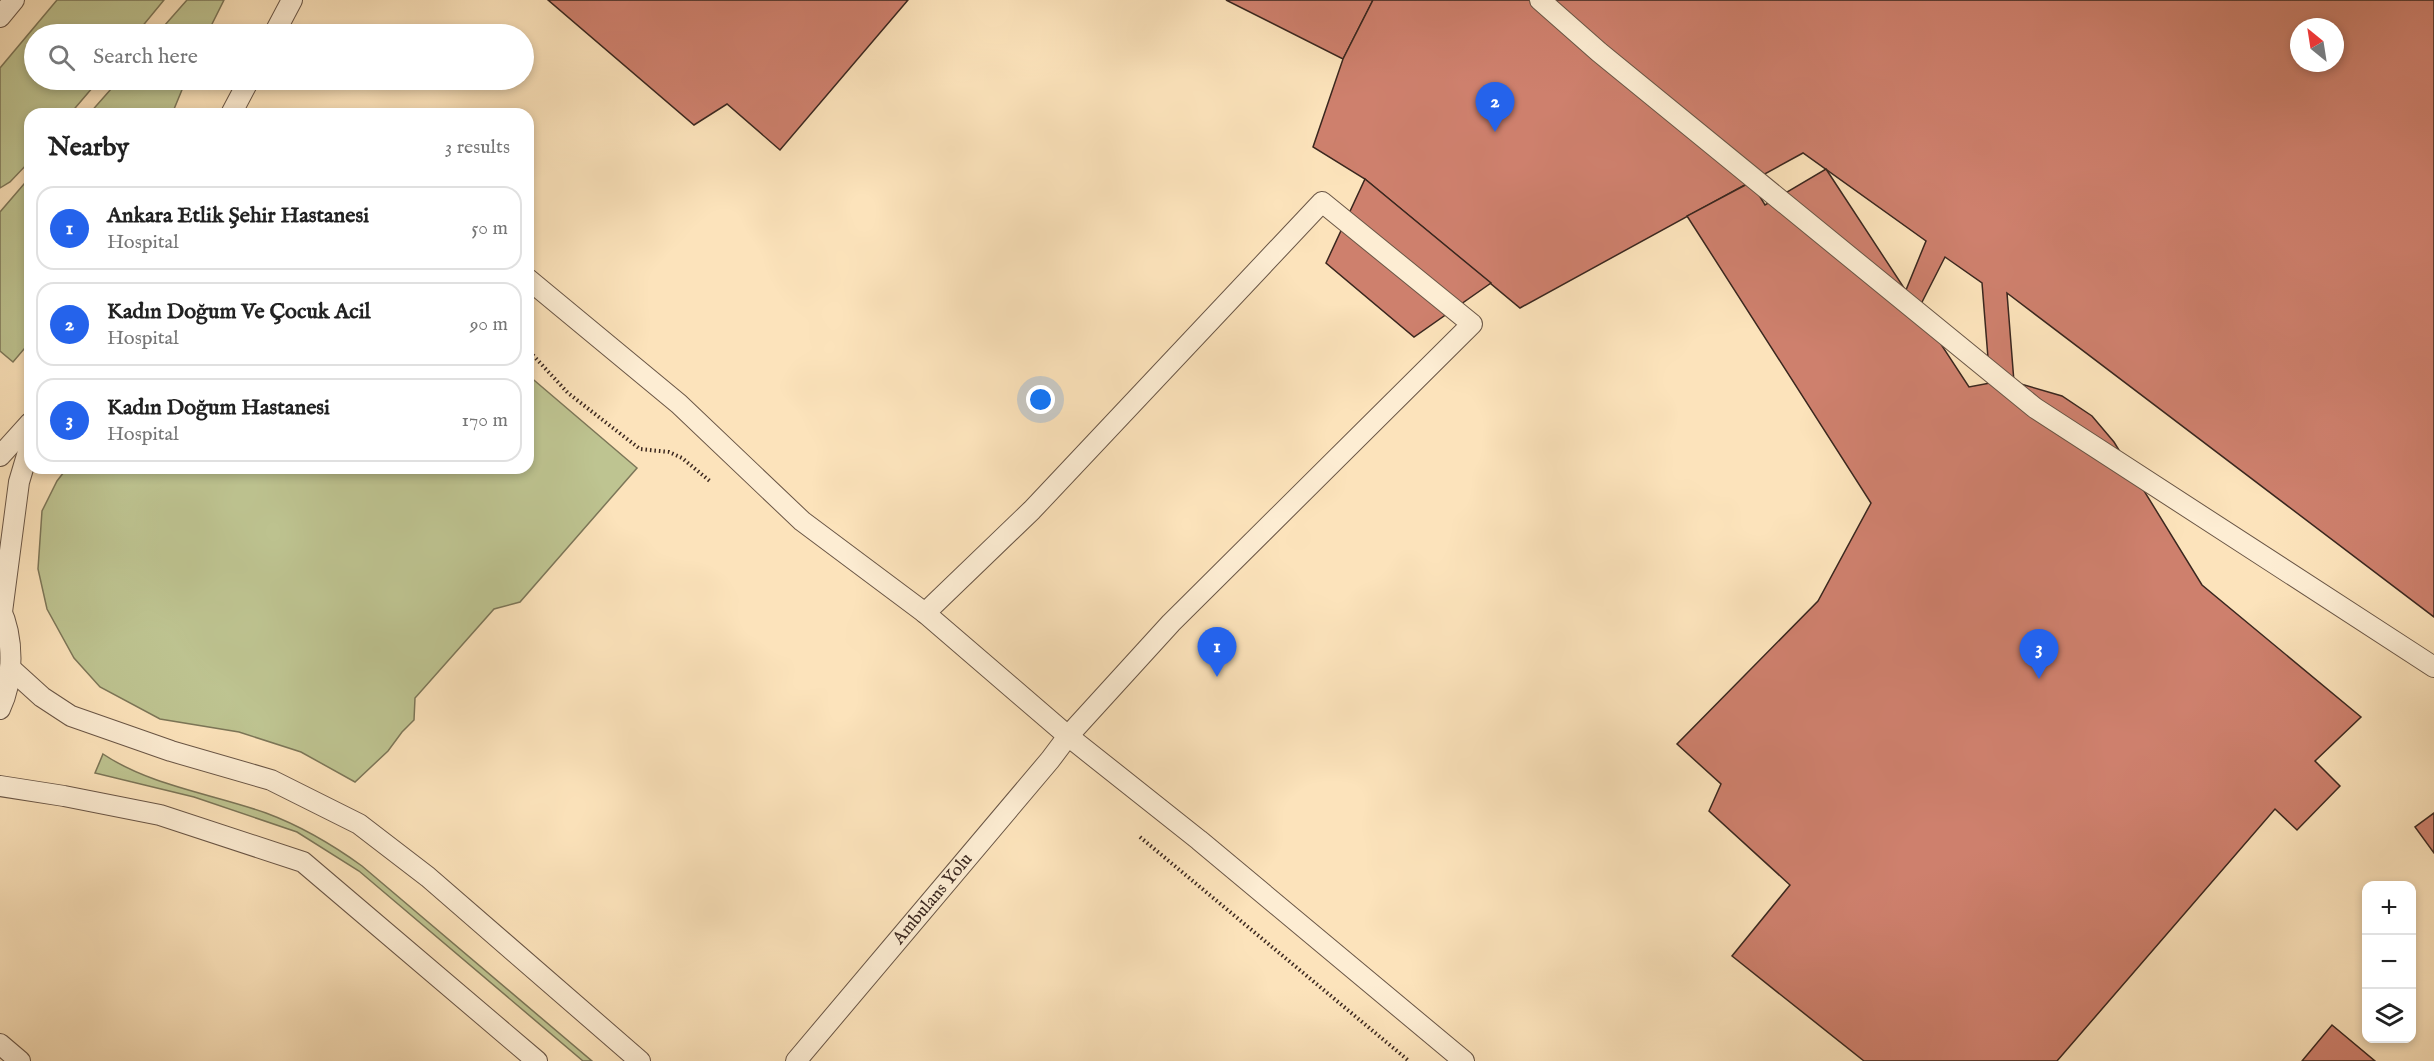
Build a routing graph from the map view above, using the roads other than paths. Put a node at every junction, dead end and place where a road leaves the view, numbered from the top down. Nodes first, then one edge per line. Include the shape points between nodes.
1 (14, 0) edge
2 (292, 0) edge
3 (1540, 0) edge
4 (0, 17) edge
5 (279, 24) edge
6 (244, 90) edge
7 (234, 108) edge
8 (534, 284) edge
9 (24, 430) edge
10 (0, 456) edge
11 (24, 465) edge
12 (1, 610) edge
13 (925, 613) junction
14 (10, 668) junction
15 (2434, 668) edge
16 (0, 709) edge
17 (1068, 736) junction
18 (0, 786) edge
19 (0, 1044) edge
20 (20, 1061) edge
21 (537, 1061) edge
22 (640, 1061) edge
23 (796, 1061) edge
24 (1464, 1061) edge

1 - 4 lane
2 - 5 lane
3 - 15 lane via 2035,408
6 - 7 lane
8 - 13 lane via 679,404 802,521
9 - 10 lane
11 - 12 lane
12 - 14 lane via 8,630
13 - 17 lane
13 - 17 lane, Ambulans Yolu via 1032,510 1322,202 1472,324 1171,623
14 - 16 lane
14 - 22 lane via 42,697 81,721 271,780 359,824 428,877
17 - 23 lane, Ambulans Yolu
17 - 24 lane via 1208,847
18 - 21 lane via 160,815 303,862
19 - 20 lane

